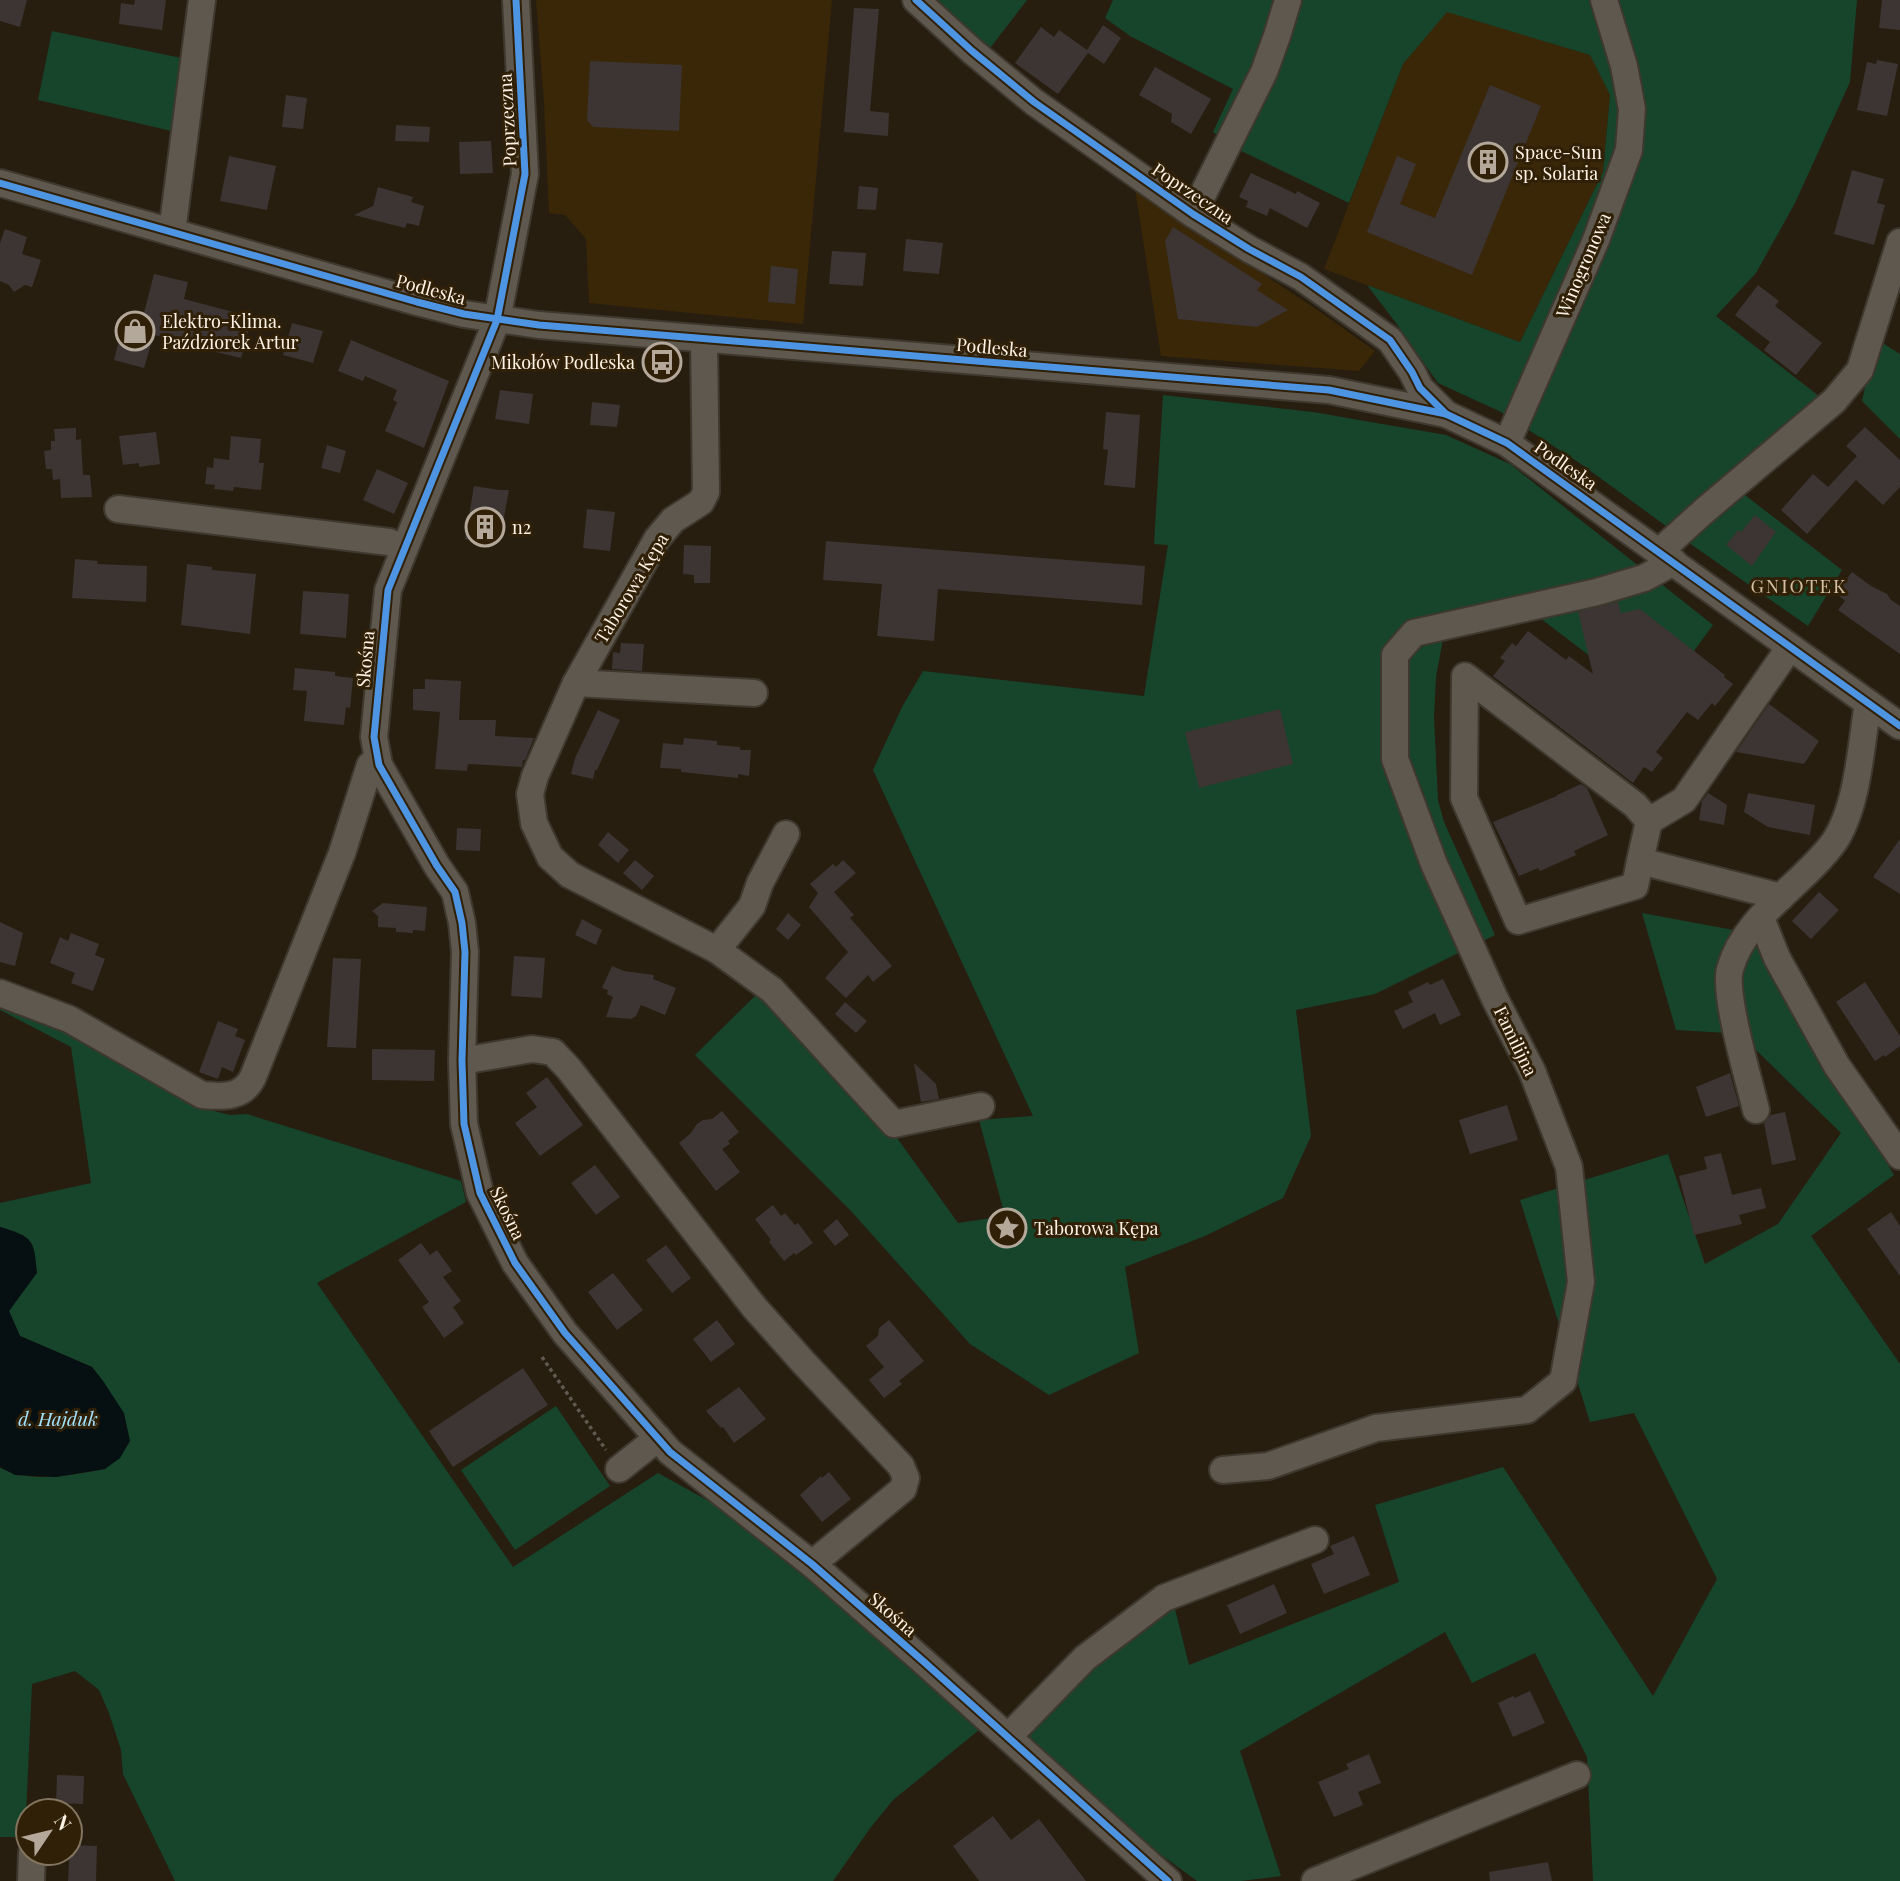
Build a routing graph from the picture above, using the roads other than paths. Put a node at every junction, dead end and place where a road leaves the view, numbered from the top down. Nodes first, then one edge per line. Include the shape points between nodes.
1 (202, 0) edge
2 (516, 0) edge
3 (916, 0) edge
4 (1287, 0) edge
5 (1604, 0) edge
6 (0, 183) edge
7 (1193, 214) junction
8 (172, 232) junction
9 (1900, 242) edge
10 (497, 320) junction
11 (704, 339) junction
12 (1446, 414) junction
13 (1507, 443) junction
14 (118, 509) dead end
15 (404, 548) junction
16 (1667, 557) junction
17 (1790, 647) junction
18 (576, 683) junction
19 (754, 693) dead end
20 (1868, 703) junction
21 (1900, 726) edge
22 (379, 765) junction
23 (1649, 821) junction
24 (786, 834) dead end
25 (1640, 861) junction
26 (1781, 897) junction
27 (1761, 918) junction
28 (717, 950) junction
29 (0, 993) edge
30 (463, 1061) junction
31 (981, 1106) dead end
32 (1756, 1110) dead end
33 (1900, 1156) edge
34 (659, 1438) junction
35 (619, 1469) road end
36 (1223, 1470) dead end
37 (1315, 1540) dead end
38 (812, 1564) junction
39 (1008, 1737) junction
40 (1577, 1775) dead end
41 (1168, 1881) edge
42 (1315, 1881) edge

1 - 8 street
2 - 10 street, Poprzeczna via 526,174
3 - 7 street, Poprzeczna via 1034,102
4 - 7 street via 1264,72
5 - 13 street, Winogronowa via 1632,109 1629,150 1596,240
6 - 8 street, Podleska
7 - 12 street, Poprzeczna via 1301,278 1390,340 1420,388
8 - 10 street, Podleska via 417,302
9 - 16 street, Familijna via 1860,370 1834,401 1704,511
10 - 11 street, Podleska
10 - 15 street, Skośna
11 - 12 street, Podleska via 1329,390
11 - 18 street, Taborowa Kępa via 706,492 701,502 673,520 657,539
12 - 13 street, Podleska
13 - 16 street, Podleska
14 - 15 street via 389,542
15 - 22 street, Skośna via 388,590 374,737
16 - 17 street, Podleska
16 - 36 street, Familijna via 1644,578 1415,633 1395,655 1395,759 1434,864 1532,1071 1569,1167 1581,1282 1563,1381 1527,1410 1376,1428 1268,1466
17 - 20 street, Podleska
17 - 23 street via 1684,800
18 - 19 street
18 - 28 street, Taborowa Kępa via 530,794 534,823 550,857 570,875
20 - 21 street, Podleska
20 - 26 street via 1851,804 1835,841
22 - 29 street via 370,765 342,853 253,1077 241,1092 202,1096 69,1019
22 - 30 street, Skośna via 455,892 466,952
23 - 25 street
23 - 25 street via 1635,804 1465,676 1464,798 1518,921 1635,887
24 - 28 street via 752,906
25 - 26 street
26 - 27 street
27 - 32 street via 1730,970 1731,1002
27 - 33 street via 1777,958 1837,1066
28 - 31 street, Taborowa Kępa via 772,990 894,1124
30 - 34 street, Skośna via 464,1124 490,1216 515,1263 565,1333
30 - 38 street via 532,1049 553,1052 754,1307 901,1466 906,1478 903,1489
34 - 35 street
34 - 38 street, Skośna via 670,1452
37 - 39 street via 1164,1598 1084,1658
38 - 39 street, Skośna
39 - 41 street, Skośna
40 - 42 street

